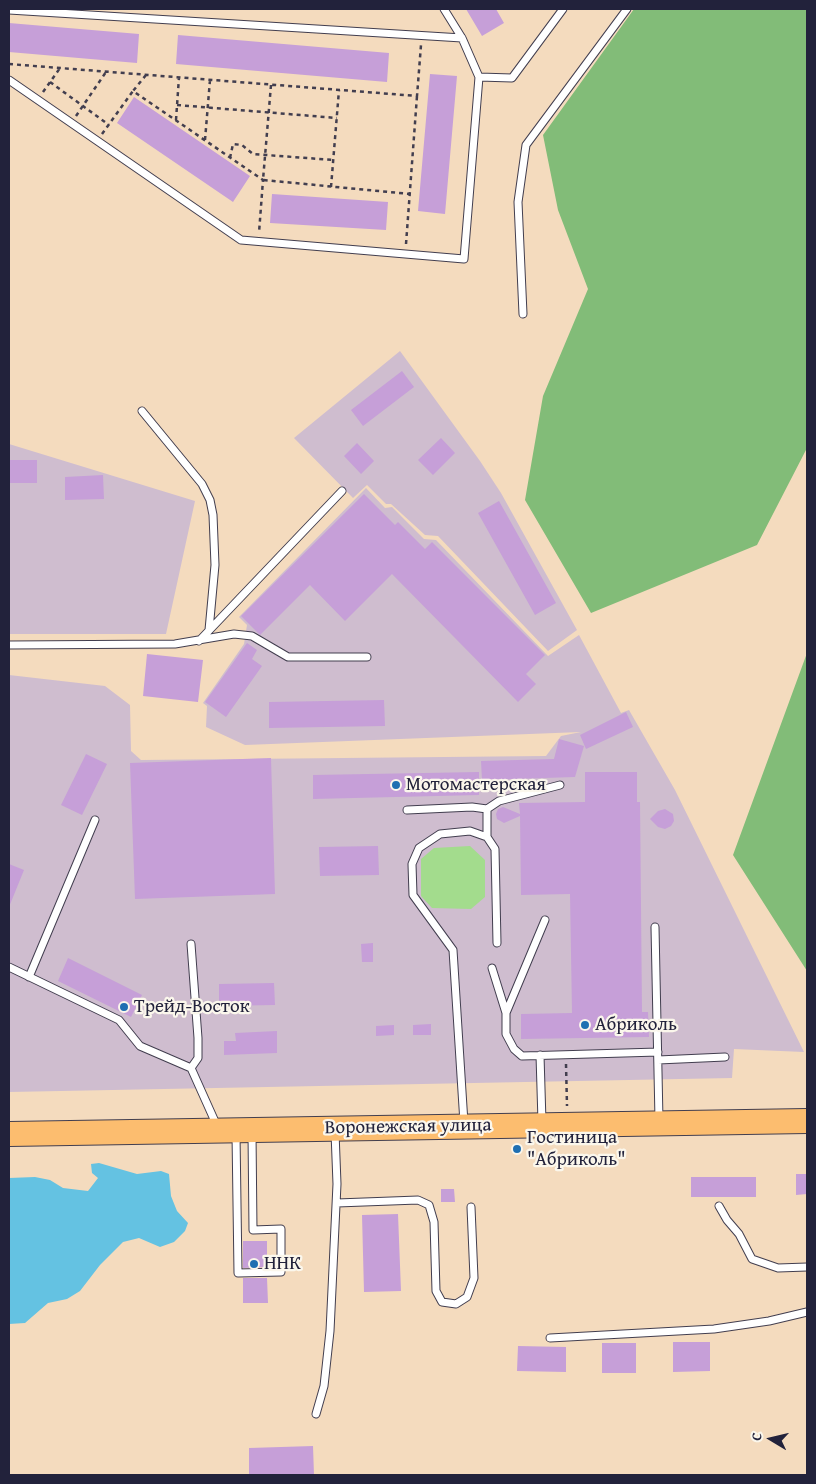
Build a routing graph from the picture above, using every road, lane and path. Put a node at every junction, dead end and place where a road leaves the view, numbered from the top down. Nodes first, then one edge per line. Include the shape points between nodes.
1 (444, 9) edge
2 (563, 9) edge
3 (627, 9) edge
4 (9, 10) edge
5 (422, 36) junction
6 (462, 38) junction
7 (9, 64) edge
8 (60, 68) junction
9 (106, 72) junction
10 (146, 75) junction
11 (179, 77) junction
12 (479, 77) junction
13 (9, 80) edge
14 (210, 80) junction
15 (50, 82) junction
16 (270, 84) junction
17 (339, 90) junction
18 (133, 91) junction
19 (417, 96) junction
20 (38, 99) junction
21 (177, 105) junction
22 (83, 106) junction
23 (208, 108) junction
24 (268, 112) junction
25 (337, 118) junction
26 (176, 120) junction
27 (71, 122) junction
28 (109, 125) junction
29 (97, 140) junction
30 (205, 140) junction
31 (265, 155) junction
32 (230, 158) junction
33 (334, 160) junction
34 (263, 180) junction
35 (331, 187) junction
36 (410, 194) junction
37 (258, 242) junction
38 (405, 254) junction
39 (523, 314) dead end
40 (142, 411) dead end
41 (342, 491) dead end
42 (209, 630) junction
43 (199, 642) junction
44 (9, 645) edge
45 (367, 657) dead end
46 (560, 785) dead end
47 (487, 809) junction
48 (408, 810) dead end
49 (95, 820) dead end
50 (487, 837) junction
51 (545, 920) dead end
52 (655, 927) dead end
53 (497, 942) dead end
54 (191, 944) dead end
55 (9, 967) edge
56 (492, 968) dead end
57 (29, 977) junction
58 (506, 1013) junction
59 (566, 1054) junction
60 (540, 1055) junction
61 (658, 1056) junction
62 (725, 1057) dead end
63 (191, 1068) junction
64 (807, 1121) edge
65 (660, 1123) junction
66 (568, 1124) junction
67 (542, 1125) junction
68 (464, 1126) junction
69 (335, 1129) junction
70 (236, 1131) junction
71 (9, 1134) edge
72 (337, 1203) junction
73 (719, 1206) dead end
74 (471, 1207) dead end
75 (807, 1267) edge
76 (807, 1312) edge
77 (550, 1338) dead end
78 (316, 1414) dead end

1 - 6 lane
2 - 12 lane via 512,78
3 - 39 lane via 526,145 518,202
4 - 5 lane
5 - 6 lane
5 - 19 path
6 - 12 lane
7 - 8 path
8 - 9 path
8 - 15 path
9 - 10 path
9 - 22 path
10 - 11 path
10 - 18 path
11 - 14 path
11 - 21 path
12 - 38 lane via 464,259
13 - 20 lane
14 - 16 path
14 - 23 path
15 - 20 path
15 - 22 path
16 - 17 path
16 - 24 path
17 - 19 path
17 - 25 path
18 - 26 path
18 - 28 path
19 - 36 path
20 - 27 lane
21 - 23 path
21 - 26 path
22 - 27 path
22 - 28 path
23 - 24 path
23 - 30 path
24 - 25 path
24 - 31 path
25 - 33 path
26 - 30 path
27 - 29 lane
28 - 29 path
29 - 37 lane via 241,240
30 - 32 path
31 - 32 path via 253,154 242,145 233,144
31 - 33 path
31 - 34 path
32 - 34 path
33 - 35 path
34 - 35 path
34 - 37 path
35 - 36 path
36 - 38 path
37 - 38 lane
40 - 42 lane via 202,484 210,500 214,515 215,565
41 - 42 lane
42 - 43 lane
43 - 44 lane
43 - 45 lane via 234,634 252,636 288,657
46 - 47 lane via 499,801
47 - 48 lane
47 - 50 lane
49 - 57 lane
50 - 53 lane via 495,849
50 - 68 lane via 470,831 440,834 419,848 412,864 413,895 453,950
51 - 58 lane
52 - 61 lane
54 - 63 lane via 198,1058
55 - 57 lane
56 - 58 lane
57 - 63 lane via 119,1020 140,1046
58 - 60 lane via 506,1034 514,1049 522,1056
59 - 60 lane
59 - 61 lane
59 - 66 path
60 - 67 lane
61 - 62 lane
61 - 65 lane
63 - 70 lane
64 - 65 highway, Воронежская улица
65 - 66 highway, Воронежская улица
66 - 67 highway, Воронежская улица
67 - 68 highway, Воронежская улица
68 - 69 highway, Воронежская улица
69 - 70 highway, Воронежская улица
69 - 72 lane
70 - 70 lane via 253,1230 281,1229 281,1272 238,1273
70 - 71 highway, Воронежская улица
72 - 74 lane via 418,1200 429,1205 434,1222 436,1291 442,1302 456,1304 467,1297 474,1278
72 - 78 lane via 330,1331 324,1386
73 - 75 lane via 752,1259 778,1268
76 - 77 lane via 714,1329

